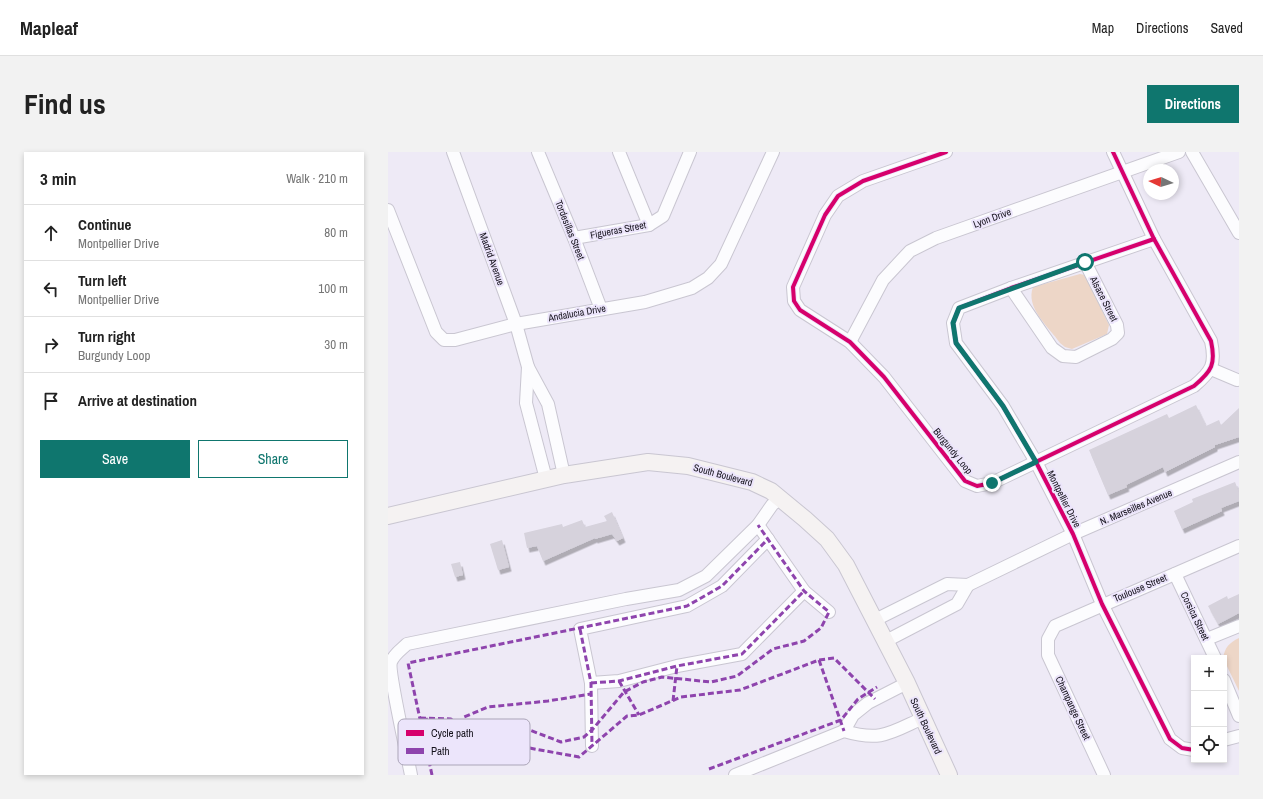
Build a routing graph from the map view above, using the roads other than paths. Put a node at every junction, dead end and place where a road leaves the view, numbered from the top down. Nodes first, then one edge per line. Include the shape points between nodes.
1 (453, 152) edge
2 (538, 152) edge
3 (619, 152) edge
4 (690, 152) edge
5 (773, 152) edge
6 (946, 152) edge
7 (1113, 152) edge
8 (1179, 152) edge
9 (1192, 152) edge
10 (1122, 171) junction
11 (388, 210) edge
12 (649, 225) junction
13 (1239, 233) edge
14 (574, 238) junction
15 (1154, 239) junction
16 (1085, 262) junction
17 (1011, 288) junction
18 (600, 309) junction
19 (516, 324) junction
20 (850, 342) junction
21 (528, 367) junction
22 (1211, 369) junction
23 (1237, 380) dead end
24 (1036, 462) junction
25 (1239, 462) edge
26 (564, 475) junction
27 (546, 479) junction
28 (780, 498) junction
29 (388, 516) edge
30 (758, 525) junction
31 (1073, 534) junction
32 (768, 539) junction
33 (1239, 546) edge
34 (1175, 574) junction
35 (968, 585) junction
36 (804, 591) junction
37 (1102, 604) junction
38 (829, 612) dead end
39 (875, 620) junction
40 (1239, 626) edge
41 (1048, 639) joint
42 (1207, 639) junction
43 (886, 640) junction
44 (1214, 655) edge
45 (591, 683) junction
46 (907, 683) junction
47 (1227, 687) edge
48 (1239, 716) edge
49 (923, 718) junction
50 (400, 719) edge
51 (844, 731) junction
52 (1239, 736) edge
53 (1227, 739) edge
54 (592, 746) dead end
55 (1191, 750) edge
56 (409, 765) edge
57 (411, 775) edge
58 (735, 775) edge
59 (949, 775) edge
60 (1104, 775) edge

1 - 19 street, Madrid Avenue
2 - 14 street, Tordesillas Street
3 - 12 street
4 - 12 street, Figueras Street via 663,216
5 - 18 street, Andalucia Drive via 764,167 731,246 708,278 692,288 645,302
6 - 20 street, Burgundy Loop via 863,181 838,196 825,215 793,287 794,301 800,310
7 - 10 street
8 - 10 street, Lyon Drive
9 - 13 street
10 - 15 street
10 - 20 street, Lyon Drive via 936,238 910,251 883,280
11 - 19 street, Andalucia Drive via 436,332 444,340 455,340
12 - 14 street, Figueras Street
14 - 18 street, Tordesillas Street
15 - 16 street, Montpellier Drive
15 - 22 street via 1211,341 1214,355
16 - 17 street, Montpellier Drive
16 - 17 street, Alsace Street via 1117,325 1118,333 1112,339 1076,357 1063,356 1052,348
17 - 24 street, Montpellier Drive via 959,308 953,323 956,343 1003,406
18 - 19 street, Andalucia Drive
19 - 21 street, Madrid Avenue
20 - 24 street, Burgundy Loop via 884,377 966,481 977,486 992,483
21 - 26 street via 548,404
21 - 27 street via 526,403
22 - 23 street
22 - 24 street, Burgundy Loop via 1194,386
24 - 31 street, Montpellier Drive
25 - 31 street, N. Marseilles Avenue
26 - 27 main road, South Boulevard
26 - 28 main road, South Boulevard via 648,462 688,466 752,482
27 - 29 main road, South Boulevard
28 - 30 street
28 - 39 main road, South Boulevard via 827,539 846,564
30 - 32 street
30 - 50 street via 706,576 679,590 408,644 390,663
31 - 35 street, N. Marseilles Avenue
31 - 37 street, Montpellier Drive
32 - 36 street
32 - 45 street via 722,586 687,606 580,629
33 - 34 street, Toulouse Street
34 - 37 street, Toulouse Street
34 - 42 street, Corsica Street
35 - 39 street via 947,584
35 - 43 street via 957,604
36 - 38 street
36 - 45 street via 742,654 677,666 619,681
37 - 41 street, Toulouse Street via 1055,626
37 - 55 street, Montpellier Drive via 1170,739 1182,748
39 - 43 main road, South Boulevard
40 - 42 street
41 - 60 street, Champange Street via 1048,655
42 - 44 street, Corsica Street
43 - 46 main road, South Boulevard
45 - 54 street
46 - 49 main road, South Boulevard
46 - 51 street via 868,703 853,715
47 - 48 street
49 - 51 street via 882,736 862,737
49 - 59 main road, South Boulevard
51 - 58 street
52 - 53 street
56 - 57 street

